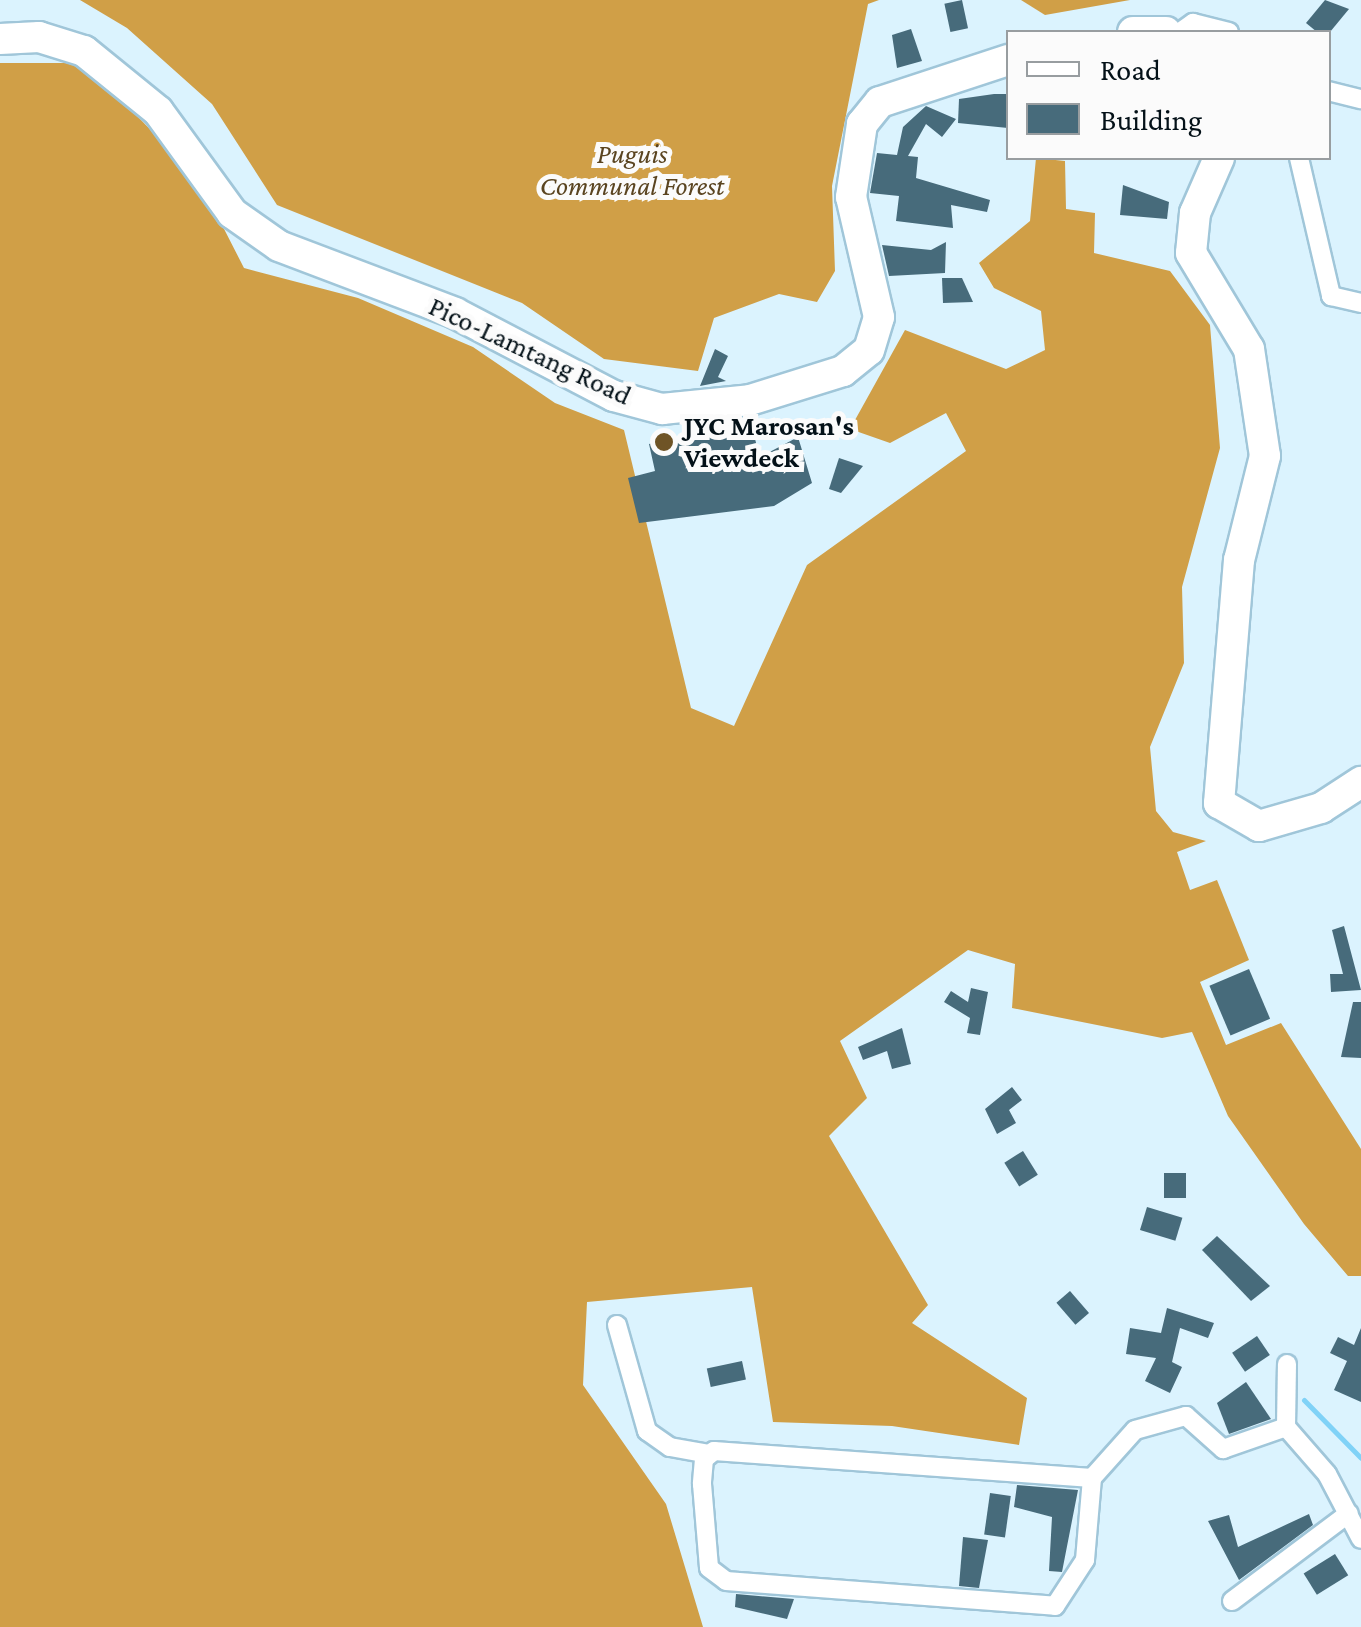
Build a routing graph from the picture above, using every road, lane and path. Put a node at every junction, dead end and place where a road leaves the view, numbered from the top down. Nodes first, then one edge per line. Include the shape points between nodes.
1 (1183, 30) edge
2 (1221, 30) edge
3 (0, 39) edge
4 (1006, 61) edge
5 (1331, 92) edge
6 (1361, 99) edge
7 (1217, 160) edge
8 (1299, 160) edge
9 (1361, 303) edge
10 (1361, 782) edge
11 (617, 1325) dead end
12 (1287, 1364) dead end
13 (1286, 1427) junction
14 (708, 1454) junction
15 (1092, 1478) junction
16 (1350, 1512) junction
17 (1361, 1539) edge
18 (1232, 1601) dead end

1 - 2 street via 1193,23
3 - 4 main road, Pico-Lamtang Road via 38,37 84,50 158,110 232,213 279,246 471,319 614,396 662,409 750,400 843,371 869,350 879,318 851,197 862,124 880,102
5 - 6 street
7 - 10 main road via 1195,213 1191,253 1248,349 1265,456 1239,560 1219,803 1258,826 1321,808
8 - 9 street via 1331,296
11 - 14 street via 648,1431 670,1447
12 - 13 street
13 - 15 street via 1222,1448 1191,1417 1150,1423
13 - 16 street
14 - 15 street
14 - 15 street via 702,1484 716,1578 1000,1606 1055,1606 1078,1582
16 - 17 street
16 - 18 street

